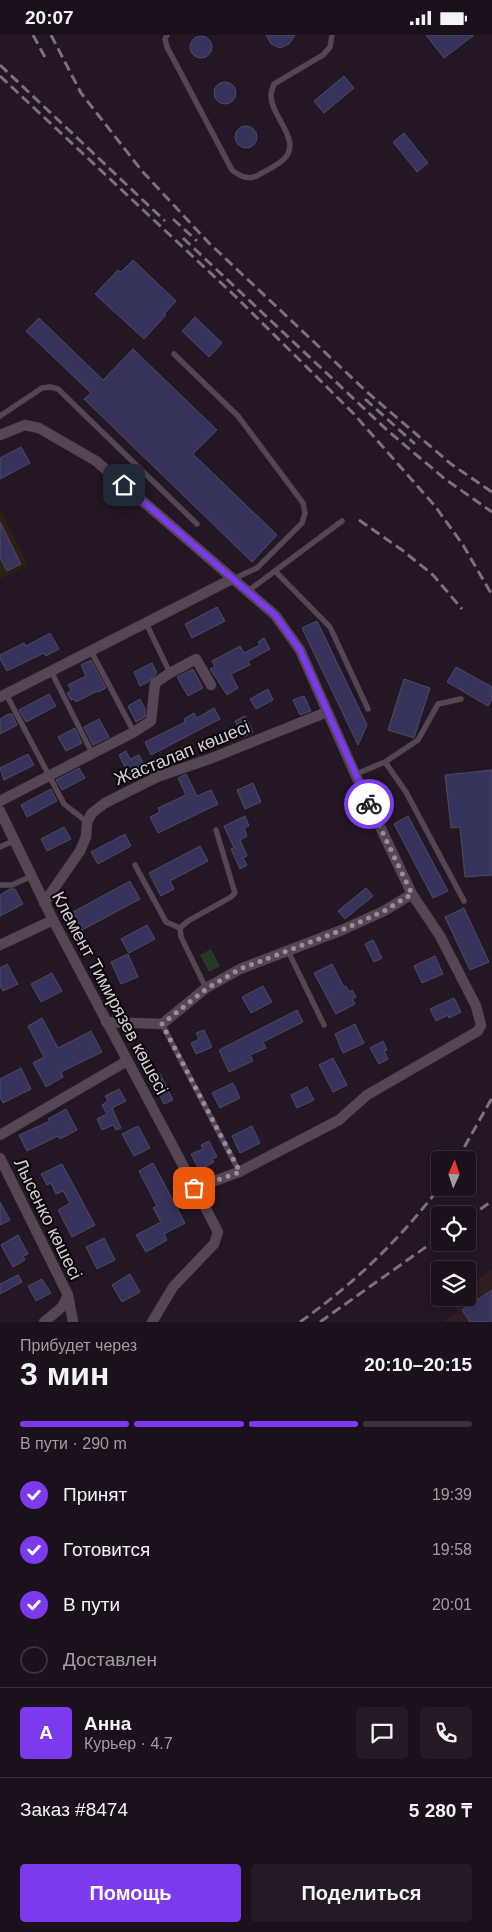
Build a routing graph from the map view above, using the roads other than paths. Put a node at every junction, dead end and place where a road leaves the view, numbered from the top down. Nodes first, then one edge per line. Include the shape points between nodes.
1 (167, 35) edge
2 (332, 35) edge
3 (174, 354) dead end
4 (0, 416) edge
5 (0, 435) edge
6 (342, 521) dead end
7 (198, 524) dead end
8 (275, 571) junction
9 (232, 579) junction
10 (248, 591) junction
11 (146, 623) junction
12 (91, 650) junction
13 (50, 671) junction
14 (170, 673) junction
15 (211, 685) dead end
16 (3, 695) edge
17 (461, 699) dead end
18 (368, 709) dead end
19 (327, 712) junction
20 (134, 732) junction
21 (92, 753) junction
22 (385, 762) junction
23 (355, 774) junction
24 (49, 776) junction
25 (0, 801) edge
26 (0, 811) edge
27 (87, 823) junction
28 (216, 829) dead end
29 (13, 841) junction
30 (0, 847) edge
31 (135, 865) dead end
32 (32, 876) junction
33 (0, 885) edge
34 (412, 894) junction
35 (464, 901) dead end
36 (44, 903) junction
37 (53, 920) junction
38 (180, 928) junction
39 (0, 945) edge
40 (288, 951) junction
41 (206, 989) junction
42 (106, 1022) junction
43 (162, 1024) junction
44 (324, 1025) dead end
45 (127, 1061) junction
46 (0, 1135) edge
47 (0, 1158) edge
48 (240, 1172) junction
49 (194, 1188) junction
50 (68, 1295) junction
51 (44, 1322) edge
52 (73, 1322) edge
53 (152, 1322) edge

1 - 2 lane via 167,47 232,170 240,177 249,178 284,159 290,149 290,140 274,108 271,95 274,84 323,55 330,47
3 - 9 lane via 238,416 303,503 302,523 257,568
4 - 7 lane via 42,389 58,389
5 - 9 street via 24,425 39,428 96,461
6 - 8 lane
8 - 10 lane
8 - 18 lane via 330,627
9 - 10 street
9 - 11 street
10 - 19 street via 275,615 300,650
11 - 12 street
11 - 14 lane
12 - 13 street
12 - 20 lane
13 - 16 street
13 - 21 lane
14 - 15 street via 196,659
14 - 20 street via 154,683 151,721
16 - 24 lane
17 - 22 lane via 438,704 418,740
19 - 23 street
19 - 27 street, Жасталап көшесі via 157,777 105,803 92,813
20 - 21 street
21 - 24 street
22 - 23 lane
22 - 35 lane via 406,792
23 - 34 street
24 - 25 street
24 - 27 lane via 64,804
26 - 29 street, Клемент Тимирязев көшесі
27 - 36 street, Жасталап көшесі via 80,851
28 - 38 lane via 235,893
29 - 30 lane
29 - 32 street, Клемент Тимирязев көшесі
31 - 38 lane via 166,922
32 - 33 lane via 12,885
32 - 36 street, Клемент Тимирязев көшесі
34 - 40 street via 384,911
34 - 48 street via 440,936 476,1007 481,1025 478,1031 367,1095 339,1120
36 - 37 street, Клемент Тимирязев көшесі
37 - 39 street
37 - 42 street, Клемент Тимирязев көшесі
38 - 41 lane via 181,937
40 - 41 street via 240,969
40 - 44 lane
41 - 43 street
42 - 43 street
42 - 45 street, Клемент Тимирязев көшесі
43 - 48 lane
45 - 46 street
45 - 49 street, Клемент Тимирязев көшесі
47 - 50 street, Лысенко көшесі
48 - 49 street
49 - 53 street, Клемент Тимирязев көшесі via 218,1232 214,1244 173,1287
50 - 51 street via 62,1307
50 - 52 street, Лысенко көшесі

